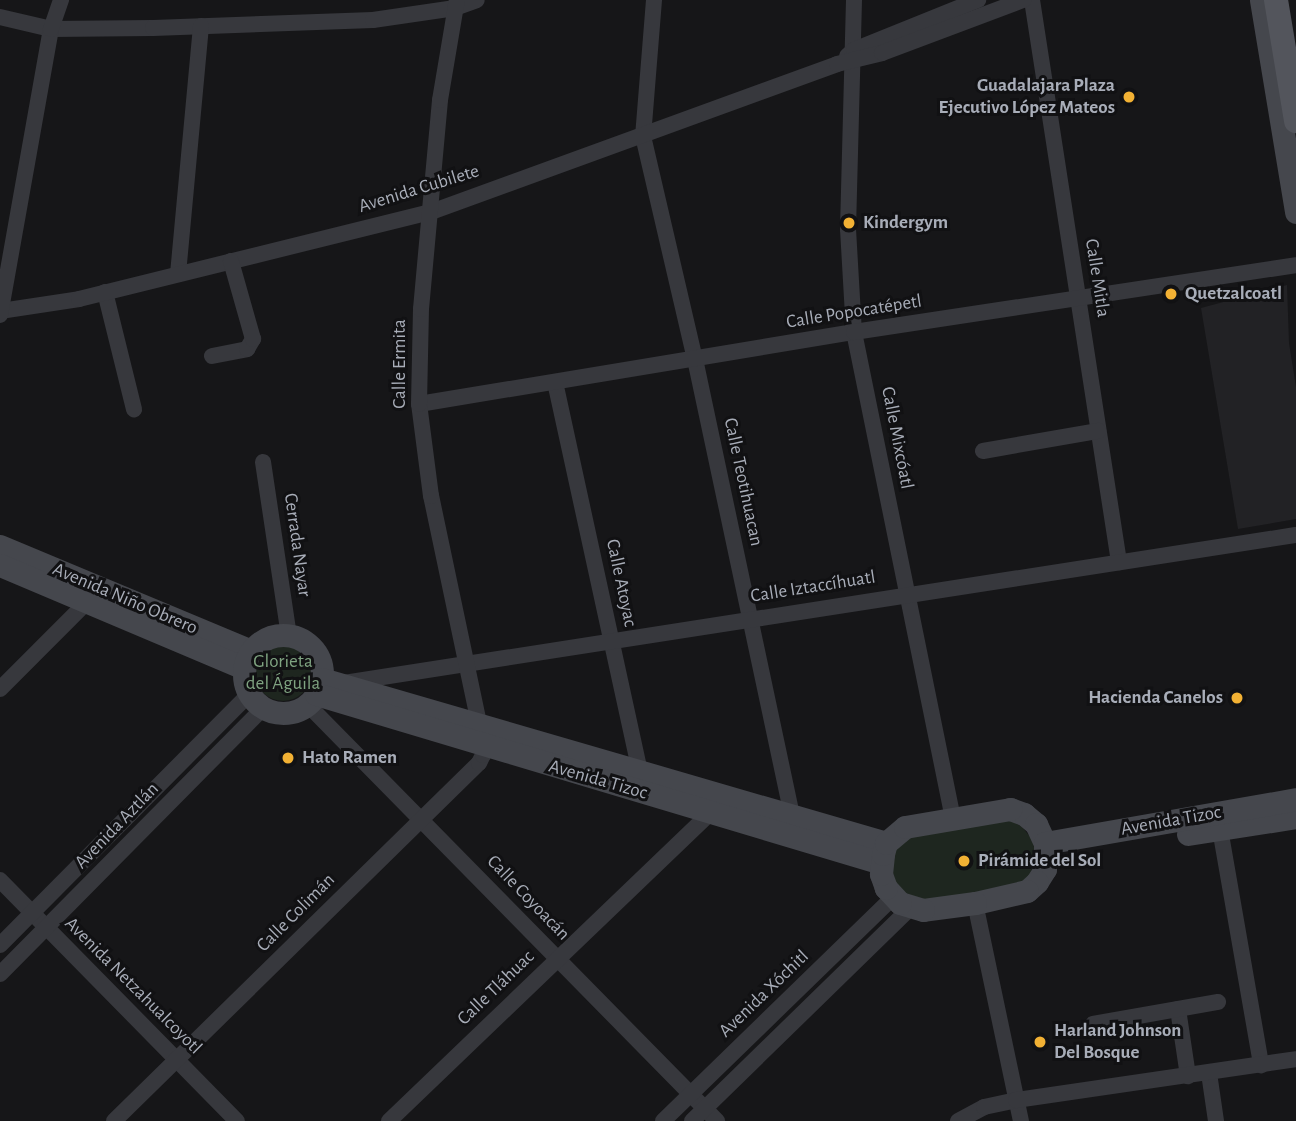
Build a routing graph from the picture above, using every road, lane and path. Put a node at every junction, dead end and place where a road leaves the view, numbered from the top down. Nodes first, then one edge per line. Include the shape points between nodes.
1 (61, 0) edge
2 (477, 0) edge
3 (654, 0) edge
4 (854, 0) edge
5 (978, 0) edge
6 (1023, 0) edge
7 (1032, 0) edge
8 (1261, 0) edge
9 (1276, 0) edge
10 (456, 4) edge
11 (0, 17) edge
12 (201, 26) junction
13 (51, 29) junction
14 (848, 59) junction
15 (1296, 121) edge
16 (643, 136) junction
17 (431, 212) junction
18 (1296, 212) edge
19 (231, 261) junction
20 (1296, 265) edge
21 (178, 274) junction
22 (106, 292) junction
23 (1079, 299) junction
24 (0, 312) edge
25 (854, 332) junction
26 (212, 356) dead end
27 (695, 359) junction
28 (555, 382) junction
29 (419, 404) junction
30 (134, 409) dead end
31 (1098, 431) junction
32 (984, 451) dead end
33 (264, 462) dead end
34 (1296, 535) edge
35 (0, 545) edge
36 (1119, 562) junction
37 (0, 565) edge
38 (907, 594) junction
39 (93, 596) junction
40 (750, 619) junction
41 (289, 635) junction
42 (612, 641) junction
43 (248, 660) junction
44 (466, 663) junction
45 (0, 690) edge
46 (321, 690) junction
47 (256, 701) junction
48 (479, 724) junction
49 (484, 747) junction
50 (639, 771) junction
51 (644, 794) junction
52 (1296, 799) edge
53 (711, 803) junction
54 (792, 816) junction
55 (1246, 816) junction
56 (953, 817) junction
57 (1296, 817) edge
58 (422, 819) junction
59 (1220, 829) junction
60 (797, 838) junction
61 (1046, 850) junction
62 (884, 853) junction
63 (0, 880) edge
64 (902, 903) junction
65 (975, 903) junction
66 (32, 914) junction
67 (46, 928) junction
68 (0, 945) edge
69 (557, 958) junction
70 (0, 974) edge
71 (1217, 1002) dead end
72 (1178, 1009) junction
73 (1093, 1024) dead end
74 (1296, 1059) edge
75 (177, 1060) junction
76 (1261, 1065) junction
77 (1209, 1073) junction
78 (1188, 1076) junction
79 (691, 1094) junction
80 (1016, 1100) junction
81 (705, 1108) junction
82 (114, 1121) edge
83 (237, 1121) edge
84 (389, 1121) edge
85 (663, 1121) edge
86 (692, 1121) edge
87 (717, 1121) edge
88 (958, 1121) edge
89 (1021, 1121) edge
90 (1216, 1121) edge

1 - 13 street
2 - 10 street
3 - 16 street, Calle Teotihuacan
4 - 14 street, Calle Mixcóatl
5 - 14 street, Avenida Cubilete
6 - 14 street, Avenida Cubilete
7 - 23 street, Calle Mitla
8 - 18 main road
9 - 15 main road
10 - 12 street via 373,20
10 - 17 street, Calle Ermita via 440,100
11 - 13 street
12 - 13 street
12 - 21 street
13 - 24 street
14 - 16 street, Avenida Cubilete
14 - 25 street, Calle Mixcóatl via 848,229
16 - 17 street, Avenida Cubilete
16 - 27 street, Calle Teotihuacan
17 - 19 street, Avenida Cubilete
17 - 29 street, Calle Ermita via 421,309
19 - 21 street, Avenida Cubilete
19 - 26 street via 253,340 247,349
20 - 23 street, Calle Popocatépetl
21 - 22 street, Avenida Cubilete
22 - 24 street, Avenida Cubilete
22 - 30 street
23 - 25 street, Calle Popocatépetl
23 - 31 street, Calle Mitla
25 - 27 street, Calle Popocatépetl
25 - 38 street, Calle Mixcóatl
27 - 28 street, Calle Popocatépetl
27 - 40 street, Calle Teotihuacan
28 - 29 street, Calle Popocatépetl
28 - 42 street, Calle Atoyac
29 - 44 street, Calle Ermita via 431,496
31 - 32 street
31 - 36 street, Calle Mitla
33 - 41 street, Cerrada Nayar
34 - 36 street, Calle Iztaccíhuatl
35 - 39 main road, Avenida Niño Obrero
36 - 38 street, Calle Iztaccíhuatl
37 - 39 main road, Avenida Niño Obrero
38 - 40 street, Calle Iztaccíhuatl
38 - 56 street, Calle Mixcóatl
39 - 43 main road, Avenida Niño Obrero
39 - 45 street
40 - 42 street, Calle Iztaccíhuatl
40 - 54 street, Calle Teotihuacan
41 - 43 main road via 272,636
41 - 46 main road via 311,647 320,662
42 - 44 street, Calle Iztaccíhuatl
42 - 50 street, Calle Atoyac
43 - 47 main road
44 - 46 street, Calle Iztaccíhuatl
44 - 48 street, Calle Ermita
46 - 47 main road via 281,713
46 - 48 main road, Avenida Tizoc
46 - 49 main road, Avenida Tizoc
46 - 58 street, Calle Coyoacán
47 - 66 street, Avenida Aztlán
47 - 67 street, Avenida Aztlán
48 - 49 street
48 - 50 main road, Avenida Tizoc
49 - 51 main road, Avenida Tizoc
49 - 58 street, Calle Colimán via 479,763
50 - 51 street, Calle Atoyac
50 - 53 main road, Avenida Tizoc
51 - 53 main road, Avenida Tizoc
52 - 55 main road, Avenida Tizoc
53 - 54 main road, Avenida Tizoc
53 - 60 main road, Avenida Tizoc
53 - 69 street, Calle Tláhuac
54 - 60 street, Calle Teotihuacan
54 - 62 main road, Avenida Tizoc
55 - 57 main road, Avenida Tizoc
55 - 59 main road, Avenida Tizoc
55 - 61 main road, Avenida Tizoc
56 - 61 main road via 1010,809 1036,824
56 - 62 main road via 905,827
58 - 69 street, Calle Coyoacán
58 - 75 street, Calle Colimán
59 - 61 main road, Avenida Tizoc
59 - 76 street
60 - 62 main road, Avenida Tizoc
61 - 65 main road via 1037,882 1027,891
62 - 64 main road via 886,888
63 - 66 street, Avenida Netzahualcoyotl
64 - 65 main road via 923,910
64 - 79 street, Avenida Xóchitl
64 - 81 street, Avenida Xóchitl
65 - 80 street
66 - 67 street, Avenida Netzahualcoyotl
66 - 68 street, Avenida Aztlán
67 - 70 street, Avenida Aztlán
67 - 75 street, Avenida Netzahualcoyotl
69 - 79 street, Calle Coyoacán
69 - 84 street, Calle Tláhuac
71 - 72 street
72 - 73 street
72 - 78 street
74 - 76 street
75 - 82 street, Calle Colimán
75 - 83 street, Avenida Netzahualcoyotl
76 - 77 street
77 - 78 street
77 - 90 street
78 - 80 street
79 - 81 street, Calle Coyoacán
79 - 85 street, Avenida Xóchitl
80 - 88 street via 984,1107
80 - 89 street
81 - 86 street, Avenida Xóchitl
81 - 87 street, Calle Coyoacán

